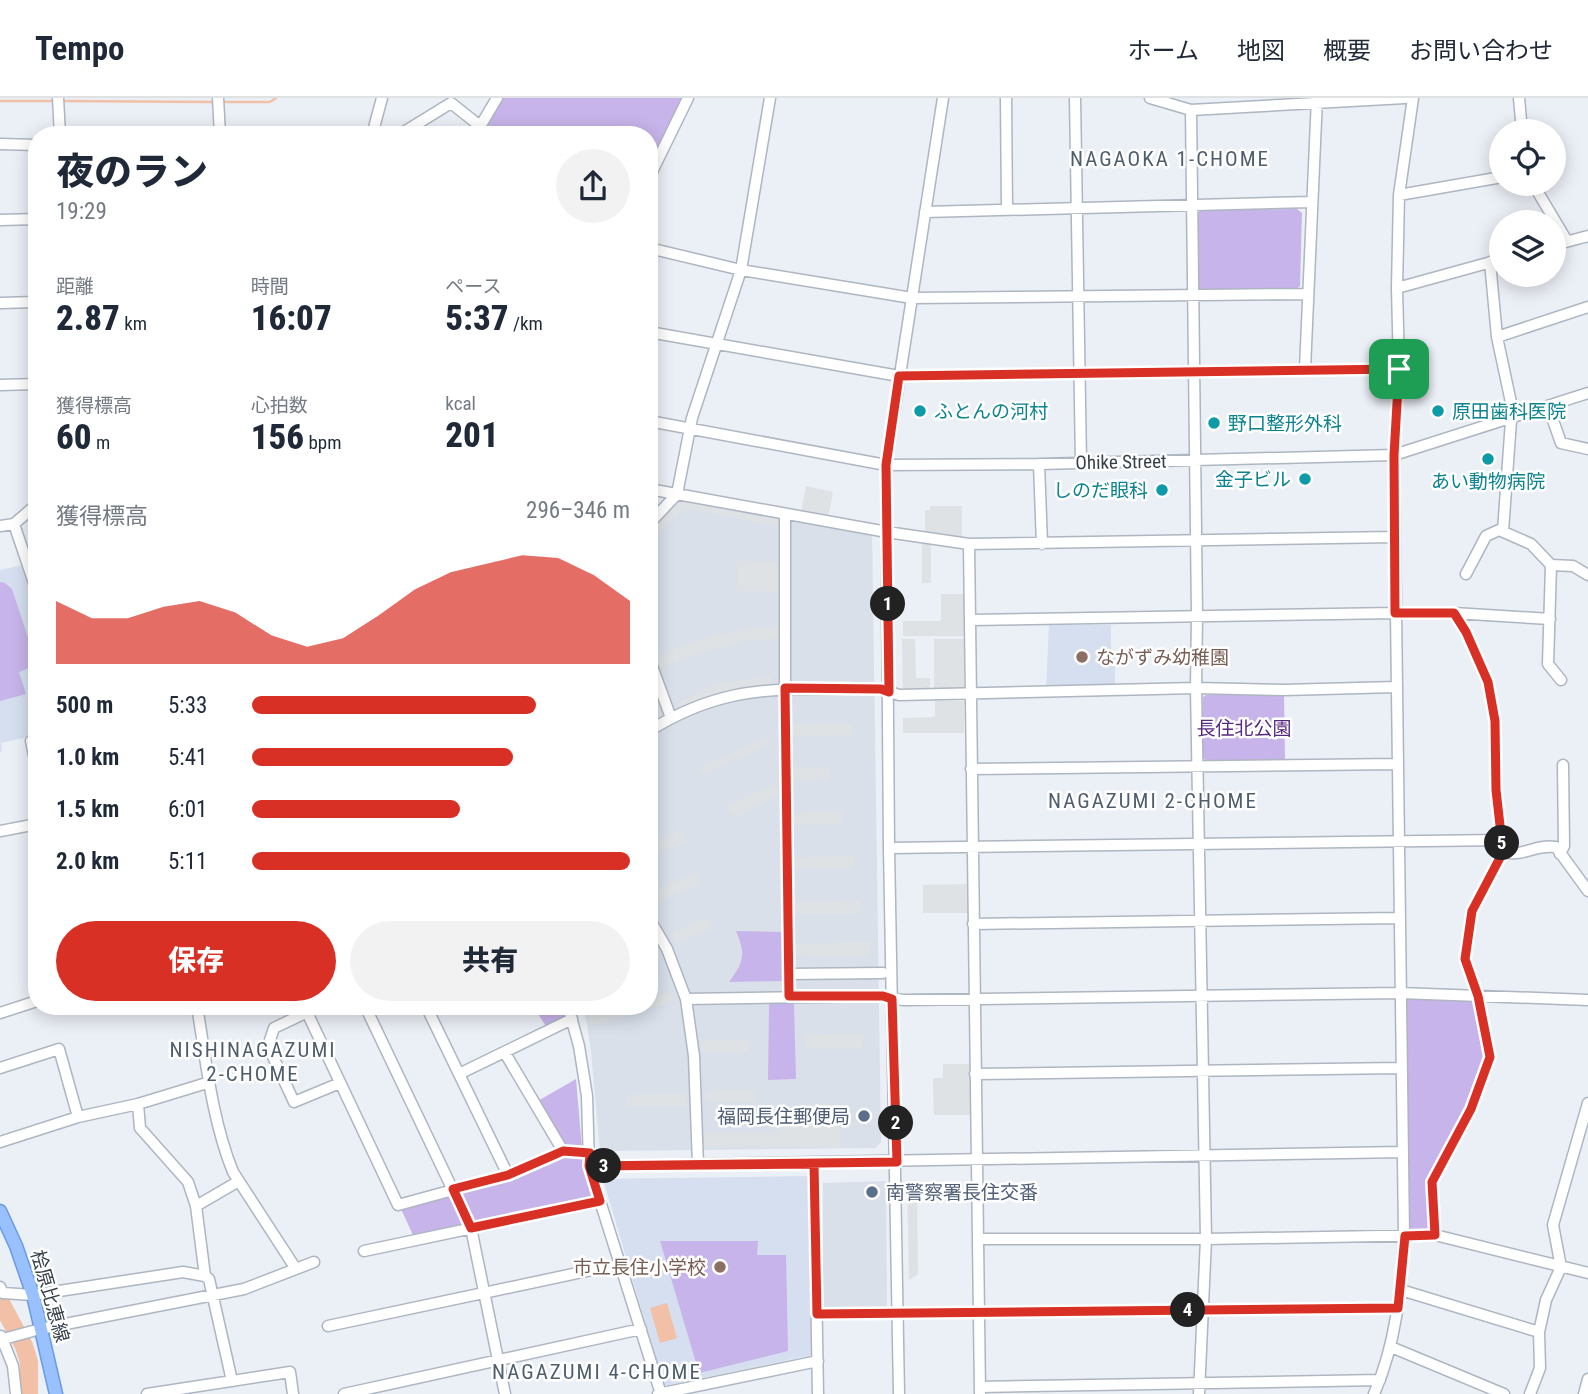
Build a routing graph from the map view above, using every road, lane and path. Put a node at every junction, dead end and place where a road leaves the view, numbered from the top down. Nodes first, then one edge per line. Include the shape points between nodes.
1 (58, 98) edge
2 (218, 98) edge
3 (382, 98) edge
4 (496, 98) edge
5 (688, 98) edge
6 (770, 98) edge
7 (943, 98) edge
8 (1006, 98) edge
9 (1075, 98) edge
10 (1150, 98) edge
11 (1405, 98) edge
12 (1413, 98) edge
13 (1519, 98) edge
14 (1316, 100) edge
15 (1244, 102) edge
16 (1191, 110) junction
17 (1521, 119) edge
18 (60, 126) edge
19 (220, 126) edge
20 (374, 126) edge
21 (414, 126) edge
22 (473, 126) edge
23 (479, 126) edge
24 (0, 144) edge
25 (28, 145) edge
26 (658, 160) edge
27 (1489, 179) edge
28 (1399, 195) junction
29 (1540, 196) edge
30 (1311, 202) junction
31 (1192, 205) junction
32 (1076, 208) junction
33 (1007, 210) junction
34 (925, 212) junction
35 (28, 219) edge
36 (0, 220) edge
37 (1588, 236) edge
38 (1567, 241) joint
39 (658, 250) edge
40 (1489, 263) edge
41 (741, 270) junction
42 (1496, 287) edge
43 (1397, 288) junction
44 (1307, 294) junction
45 (1192, 295) junction
46 (1078, 296) junction
47 (912, 298) junction
48 (28, 302) edge
49 (0, 303) edge
50 (1588, 307) edge
51 (658, 334) edge
52 (1497, 337) junction
53 (717, 344) junction
54 (1305, 369) junction
55 (1399, 369) junction
56 (1193, 372) junction
57 (1080, 373) junction
58 (899, 376) junction
59 (28, 384) edge
60 (0, 385) edge
61 (1588, 393) edge
62 (1548, 405) junction
63 (1511, 417) junction
64 (658, 423) edge
65 (690, 428) junction
66 (1588, 449) edge
67 (1394, 455) junction
68 (1195, 461) junction
69 (1081, 463) junction
70 (1039, 464) junction
71 (886, 465) junction
72 (658, 491) edge
73 (677, 494) junction
74 (28, 512) edge
75 (785, 513) junction
76 (658, 514) edge
77 (14, 524) junction
78 (0, 526) edge
79 (1503, 531) junction
80 (887, 532) junction
81 (1394, 537) junction
82 (1196, 540) junction
83 (969, 544) junction
84 (1042, 544) junction
85 (28, 565) edge
86 (1551, 565) junction
87 (1466, 574) dead end
88 (1588, 575) edge
89 (1395, 613) junction
90 (1454, 613) junction
91 (1197, 615) junction
92 (1550, 619) junction
93 (970, 620) junction
94 (1561, 680) dead end
95 (658, 683) edge
96 (1396, 687) junction
97 (785, 688) junction
98 (1196, 688) junction
99 (889, 692) junction
100 (970, 695) junction
101 (671, 718) junction
102 (658, 726) edge
103 (1397, 764) junction
104 (1563, 765) dead end
105 (1198, 766) junction
106 (971, 769) junction
107 (28, 826) edge
108 (0, 831) edge
109 (1398, 841) junction
110 (1200, 843) junction
111 (1503, 846) junction
112 (889, 848) junction
113 (971, 848) junction
114 (1560, 853) junction
115 (1588, 891) edge
116 (1399, 918) junction
117 (1200, 921) junction
118 (973, 924) junction
119 (658, 934) edge
120 (883, 973) dead end
121 (789, 974) junction
122 (1400, 993) junction
123 (789, 996) junction
124 (1202, 996) junction
125 (1478, 996) junction
126 (685, 999) junction
127 (892, 999) junction
128 (974, 999) junction
129 (1588, 1000) edge
130 (28, 1003) edge
131 (0, 1013) edge
132 (199, 1015) edge
133 (295, 1015) edge
134 (308, 1015) edge
135 (369, 1015) edge
136 (430, 1015) edge
137 (571, 1015) edge
138 (572, 1019) junction
139 (505, 1053) junction
140 (0, 1068) edge
141 (1401, 1068) junction
142 (1204, 1071) junction
143 (459, 1074) junction
144 (975, 1074) junction
145 (210, 1082) junction
146 (341, 1083) junction
147 (1588, 1103) edge
148 (138, 1104) junction
149 (78, 1117) junction
150 (0, 1142) edge
151 (563, 1151) junction
152 (1403, 1152) junction
153 (590, 1153) junction
154 (1204, 1157) junction
155 (976, 1159) junction
156 (897, 1162) junction
157 (814, 1164) junction
158 (698, 1165) junction
159 (589, 1166) junction
160 (508, 1175) junction
161 (239, 1181) junction
162 (453, 1189) junction
163 (600, 1201) junction
164 (196, 1206) junction
165 (0, 1210) edge
166 (471, 1228) junction
167 (1435, 1235) junction
168 (1405, 1236) junction
169 (978, 1239) junction
170 (1206, 1239) junction
171 (364, 1251) dead end
172 (314, 1262) dead end
173 (620, 1264) junction
174 (1561, 1267) junction
175 (296, 1269) junction
176 (1588, 1273) edge
177 (205, 1276) junction
178 (0, 1287) edge
179 (1401, 1290) junction
180 (33, 1295) junction
181 (212, 1295) junction
182 (484, 1295) junction
183 (1398, 1308) junction
184 (1203, 1310) junction
185 (980, 1312) junction
186 (899, 1313) junction
187 (817, 1314) junction
188 (328, 1326) dead end
189 (40, 1329) junction
190 (641, 1329) junction
191 (1539, 1332) junction
192 (1, 1338) edge
193 (1391, 1347) junction
194 (498, 1361) junction
195 (818, 1361) junction
196 (1588, 1379) edge
197 (1380, 1380) junction
198 (232, 1381) junction
199 (1199, 1389) edge
200 (980, 1390) edge
201 (16, 1394) edge
202 (56, 1394) edge
203 (147, 1394) edge
204 (293, 1394) edge
205 (344, 1394) edge
206 (505, 1394) edge
207 (660, 1394) edge
208 (818, 1394) edge
209 (899, 1394) edge
210 (1374, 1394) edge
211 (1504, 1394) edge
212 (1530, 1394) edge
213 (1584, 1394) edge

1 - 18 street
2 - 19 street
3 - 20 street
4 - 23 street
5 - 26 street
6 - 41 street
7 - 34 street
8 - 33 street
9 - 32 street
10 - 16 street
11 - 14 street
12 - 28 street
13 - 17 street
14 - 15 street
14 - 30 street
15 - 16 street
16 - 31 street
21 - 22 street via 451,103
24 - 25 street
27 - 28 street
28 - 43 street
29 - 38 street
30 - 31 street
30 - 44 street
31 - 32 street
31 - 45 street
32 - 33 street
32 - 46 street
33 - 34 street
34 - 47 street
35 - 36 street
37 - 38 street
39 - 41 street
40 - 43 street
41 - 47 street
41 - 53 street
42 - 52 street
43 - 55 street
44 - 45 street
44 - 54 street
45 - 46 street
45 - 56 street
46 - 47 street
46 - 57 street
47 - 58 street
48 - 49 street
50 - 52 street
51 - 53 street
52 - 63 street
53 - 58 street
53 - 65 street
54 - 55 street
54 - 56 street
55 - 67 street
56 - 57 street
56 - 68 street
57 - 58 street
57 - 69 street
58 - 71 street
59 - 60 street
61 - 62 street, Ohike Street
62 - 63 street, Ohike Street
62 - 66 street via 1562,443
63 - 67 street, Ohike Street
63 - 79 street
64 - 65 street, Ohike Street
65 - 71 street, Ohike Street
65 - 73 street
67 - 68 street, Ohike Street
67 - 81 street
68 - 69 street, Ohike Street
68 - 82 street
69 - 70 street, Ohike Street
70 - 71 street, Ohike Street
70 - 84 street
71 - 80 street
72 - 73 street
73 - 75 street
73 - 76 street
74 - 77 street
75 - 80 street
75 - 97 street
77 - 78 street
77 - 85 street
79 - 86 street via 1531,544
79 - 87 street via 1486,536
80 - 83 street
80 - 99 street
81 - 82 street
81 - 89 street
82 - 84 street
82 - 91 street
83 - 84 street
83 - 93 street
86 - 88 street via 1573,566
86 - 92 street
89 - 90 street
89 - 91 street
89 - 96 street
90 - 92 street
90 - 111 street via 1488,682
91 - 93 street
91 - 98 street
92 - 94 street via 1548,664
93 - 100 street
95 - 101 street
96 - 98 street
96 - 103 street
97 - 99 street
97 - 101 street via 740,693
97 - 121 street
98 - 100 street
98 - 105 street
99 - 100 street
99 - 112 street
100 - 106 street
101 - 102 street
103 - 105 street
103 - 109 street
104 - 114 street via 1564,846
105 - 106 street
105 - 110 street
106 - 113 street
107 - 108 street
109 - 110 street
109 - 111 street
109 - 116 street
110 - 113 street
110 - 117 street
111 - 114 street via 1518,855 1541,845 1556,847
111 - 125 street via 1472,911 1465,959
112 - 113 street
112 - 127 street
113 - 118 street
114 - 115 street
116 - 117 street
116 - 122 street
117 - 118 street
117 - 124 street
118 - 128 street
119 - 126 street
120 - 121 street
121 - 123 street
122 - 124 street
122 - 125 street
122 - 141 street
123 - 126 street
123 - 127 street
124 - 128 street
124 - 142 street
125 - 129 street
125 - 167 street via 1490,1057 1471,1109 1432,1182
126 - 158 street via 694,1056
127 - 128 street
127 - 156 street
128 - 144 street
130 - 131 street
132 - 145 street
133 - 146 street via 274,1028 268,1046 294,1102
134 - 146 street
135 - 162 street
136 - 143 street
137 - 138 street
138 - 139 street
138 - 153 street via 587,1096
139 - 143 street
139 - 151 street
140 - 149 street via 58,1049
141 - 142 street
141 - 152 street
142 - 144 street
142 - 154 street
143 - 160 street
144 - 155 street
145 - 148 street
145 - 161 street via 227,1157
146 - 162 street via 398,1205
147 - 174 street via 1553,1225
148 - 149 street
148 - 164 street via 140,1128 188,1182
149 - 150 street
151 - 153 street
151 - 160 street
152 - 154 street
152 - 168 street
153 - 159 street
154 - 155 street
154 - 170 street
155 - 156 street
155 - 169 street
156 - 157 street
156 - 186 street
157 - 158 street
157 - 187 street
158 - 159 street
159 - 163 street
160 - 162 street
161 - 164 street
161 - 175 street
162 - 166 street
163 - 166 street
163 - 173 street
164 - 177 street
165 - 180 main road, 桧原比恵線
166 - 171 street
166 - 182 street
167 - 168 street
167 - 174 street
168 - 170 street
168 - 179 street
169 - 170 street
169 - 185 street
170 - 184 street
172 - 175 street
173 - 182 street
173 - 190 street
174 - 176 street
174 - 191 street via 1546,1300
175 - 181 street via 244,1289
177 - 180 street via 183,1272
177 - 181 street
178 - 180 street via 4,1293
179 - 183 street
179 - 191 street
180 - 189 main road, 桧原比恵線
181 - 189 street
181 - 198 street
182 - 188 street
182 - 194 street
183 - 184 street
183 - 193 street
184 - 185 street
184 - 199 street
185 - 186 street
185 - 200 street
186 - 187 street
186 - 209 street
187 - 195 street
189 - 192 street
189 - 202 main road, 桧原比恵線
190 - 194 street
190 - 207 street
191 - 212 street via 1540,1368
192 - 201 street via 13,1366
193 - 197 street
193 - 211 street
194 - 205 street
194 - 206 street
195 - 207 street
195 - 208 street
196 - 213 street
197 - 199 street
197 - 210 street
198 - 203 street
198 - 204 street via 289,1372
199 - 200 street

